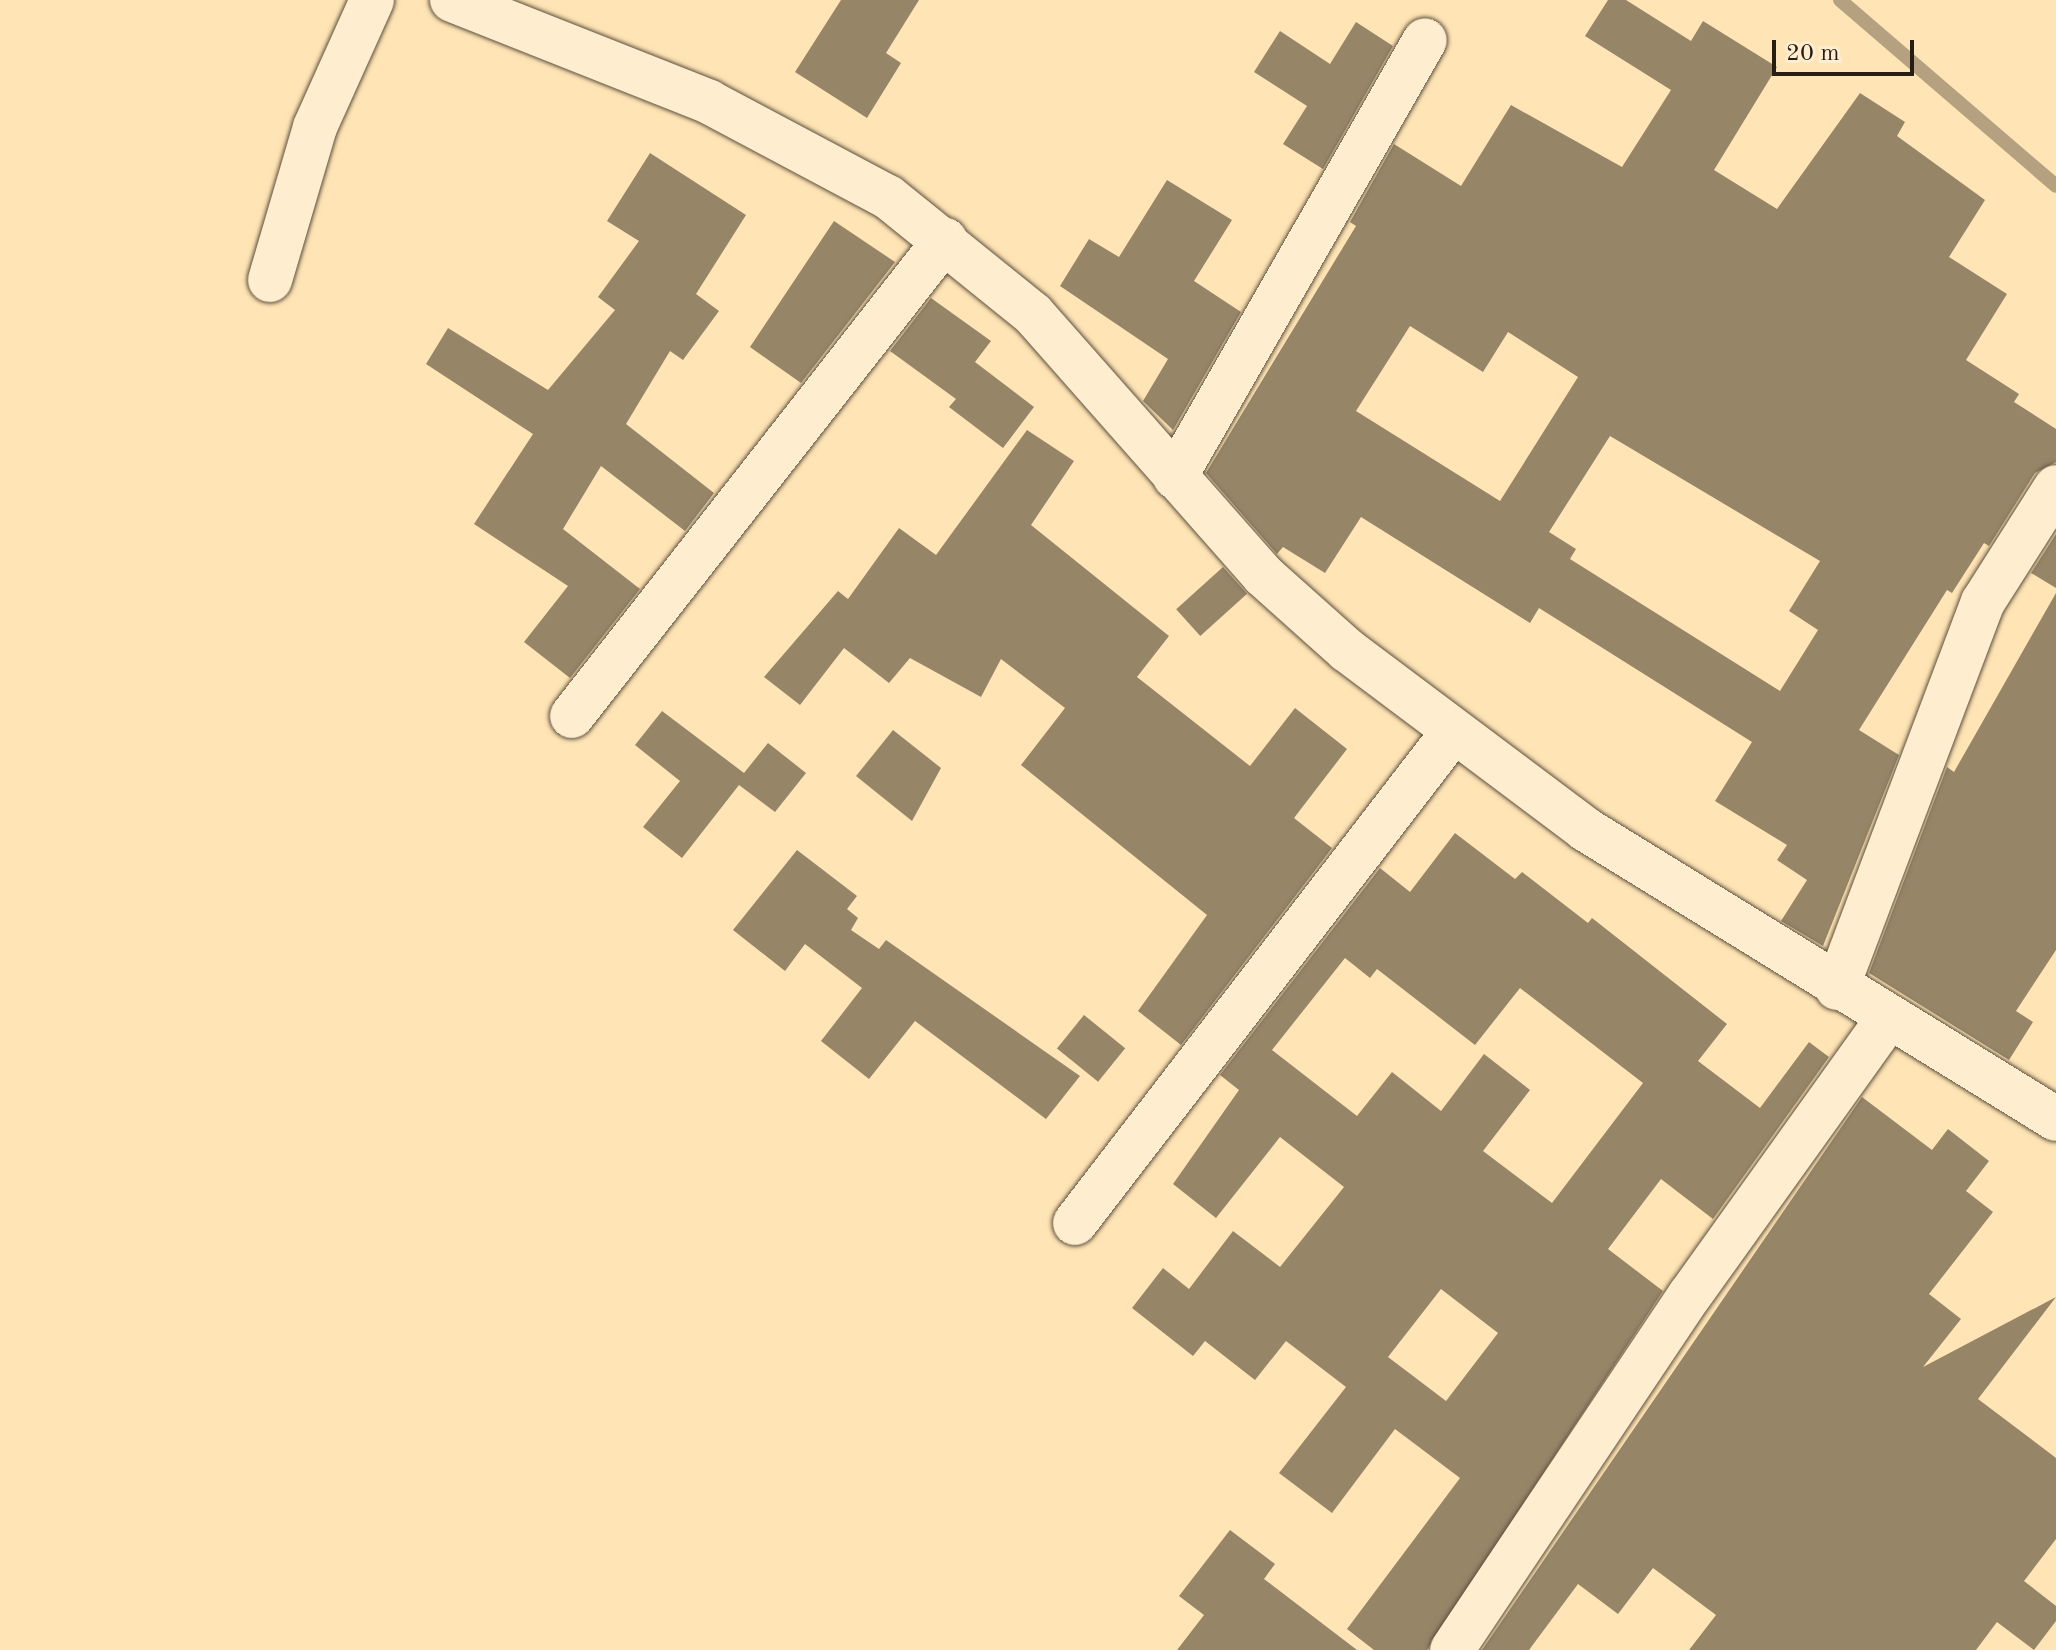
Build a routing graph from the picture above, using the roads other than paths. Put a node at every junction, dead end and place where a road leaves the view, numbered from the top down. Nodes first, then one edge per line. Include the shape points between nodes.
1 (372, 0) edge
2 (452, 0) edge
3 (1425, 40) dead end
4 (945, 240) junction
5 (270, 280) dead end
6 (1175, 477) junction
7 (2056, 487) edge
8 (572, 716) dead end
9 (1453, 732) junction
10 (1837, 988) junction
11 (1888, 1018) junction
12 (2056, 1119) edge
13 (1075, 1223) dead end
14 (1452, 1650) edge

1 - 5 street via 315,127
2 - 4 street via 765,129 888,197
3 - 6 street
4 - 6 street via 1033,314
4 - 8 street
6 - 9 street via 1263,575
7 - 10 street via 1983,602
9 - 10 street via 1585,829
9 - 13 street
10 - 11 street
11 - 12 street
11 - 14 street via 1690,1295

